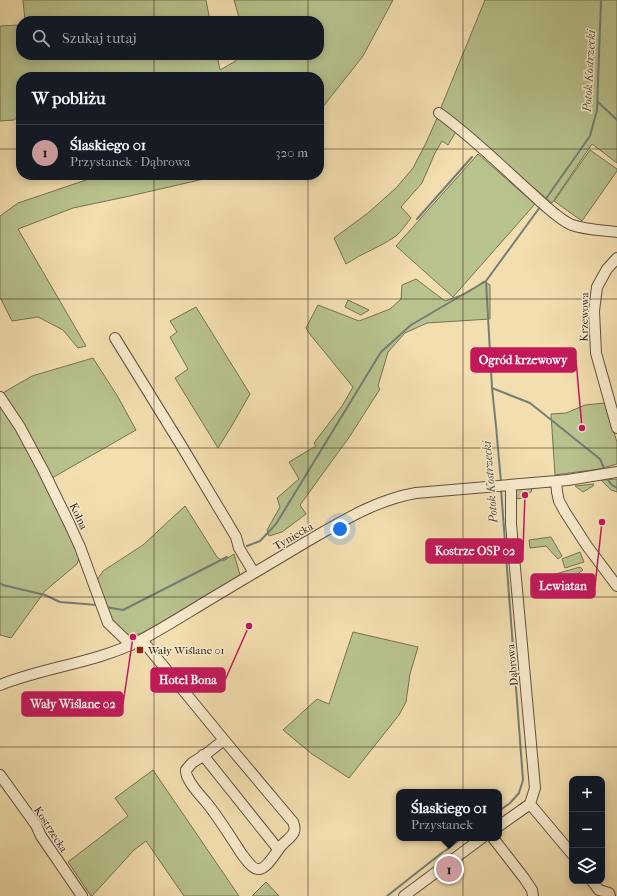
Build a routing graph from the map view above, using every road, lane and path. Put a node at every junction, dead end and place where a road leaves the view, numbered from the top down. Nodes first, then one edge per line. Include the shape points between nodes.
1 (439, 113) dead end
2 (617, 232) edge
3 (617, 258) edge
4 (115, 338) dead end
5 (0, 397) edge
6 (617, 428) edge
7 (617, 472) edge
8 (556, 481) junction
9 (503, 485) junction
10 (254, 573) junction
11 (617, 586) edge
12 (142, 640) junction
13 (131, 645) junction
14 (0, 685) edge
15 (224, 740) junction
16 (203, 756) junction
17 (0, 775) edge
18 (530, 804) junction
19 (502, 824) edge
20 (478, 841) edge
21 (495, 841) edge
22 (278, 849) junction
23 (569, 850) edge
24 (594, 884) edge
25 (612, 892) edge
26 (82, 896) edge
27 (404, 896) edge
28 (533, 896) edge

1 - 2 street via 562,219 572,225
3 - 6 street, Krzewowa via 597,287 594,311 596,353
4 - 10 street via 236,537 239,548
5 - 13 street, Kolna via 20,427 69,523 108,623
7 - 8 street, Tyniecka
8 - 9 street, Tyniecka
8 - 11 street via 559,501 565,512
9 - 10 street, Tyniecka via 416,493 386,501 343,521
9 - 18 street, Dąbrowa via 511,524 535,788
10 - 12 street, Tyniecka
12 - 13 street, Tyniecka
12 - 15 street
13 - 14 street, Tyniecka
15 - 16 street
15 - 22 street via 294,822 296,830
16 - 22 street
16 - 22 street via 186,770 188,780 244,857 257,870 266,867
17 - 26 street, Kostrzecka
18 - 19 street
18 - 23 street
20 - 27 street
21 - 28 street via 524,878
24 - 25 street via 599,890

